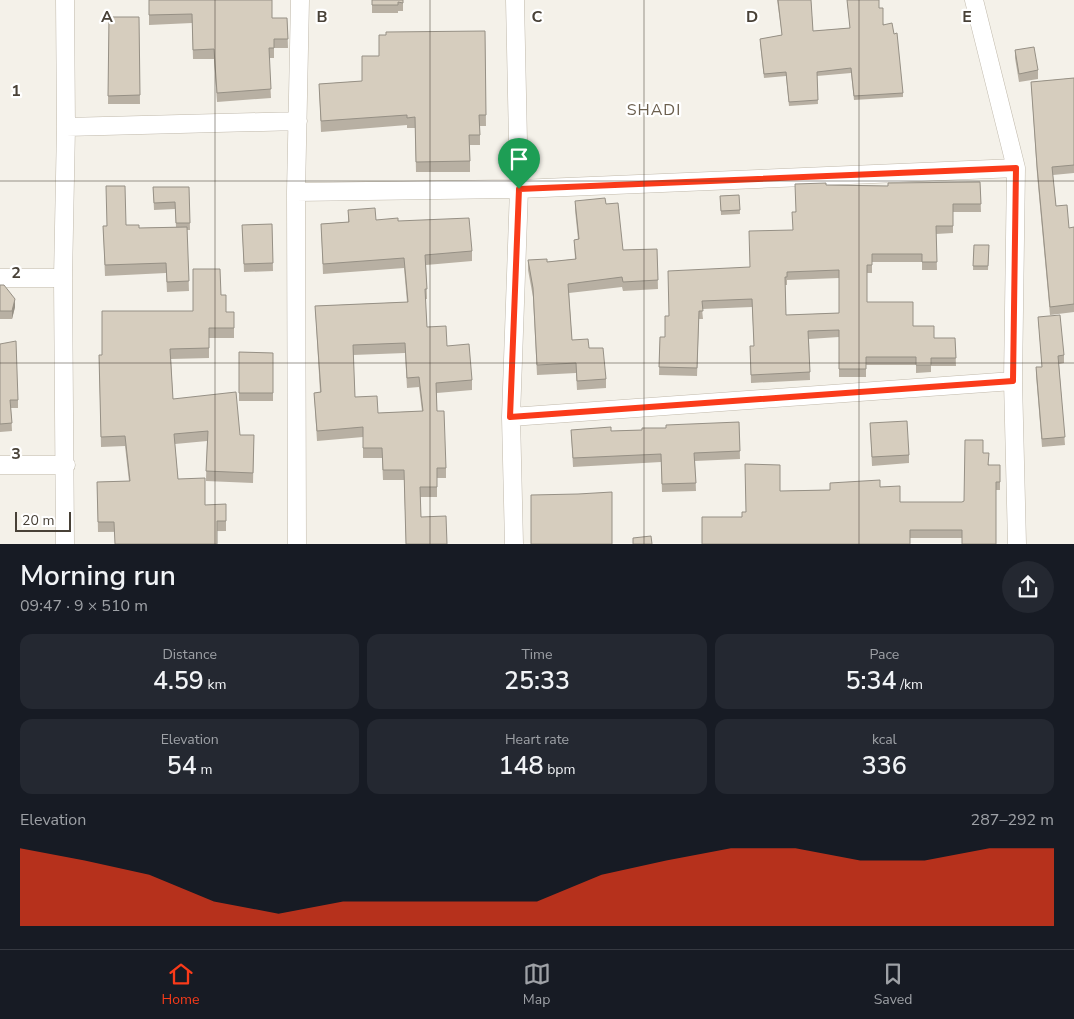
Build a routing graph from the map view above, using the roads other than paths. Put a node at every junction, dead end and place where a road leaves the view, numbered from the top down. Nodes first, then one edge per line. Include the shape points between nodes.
1 (65, 0) edge
2 (300, 0) edge
3 (515, 0) edge
4 (974, 0) edge
5 (298, 121) junction
6 (66, 127) junction
7 (1016, 168) junction
8 (519, 189) junction
9 (296, 192) junction
10 (0, 278) edge
11 (63, 278) junction
12 (1013, 381) junction
13 (510, 417) junction
14 (0, 465) edge
15 (66, 465) junction
16 (66, 544) edge
17 (297, 544) edge
18 (514, 544) edge
19 (1017, 544) edge

1 - 6 street
2 - 5 street
3 - 8 street
4 - 7 street
5 - 6 street
5 - 9 street
6 - 11 street
7 - 8 street
7 - 12 street
8 - 9 street
8 - 13 street
9 - 17 street
10 - 11 street
11 - 15 street
12 - 13 street
12 - 19 street
13 - 18 street
14 - 15 street
15 - 16 street

